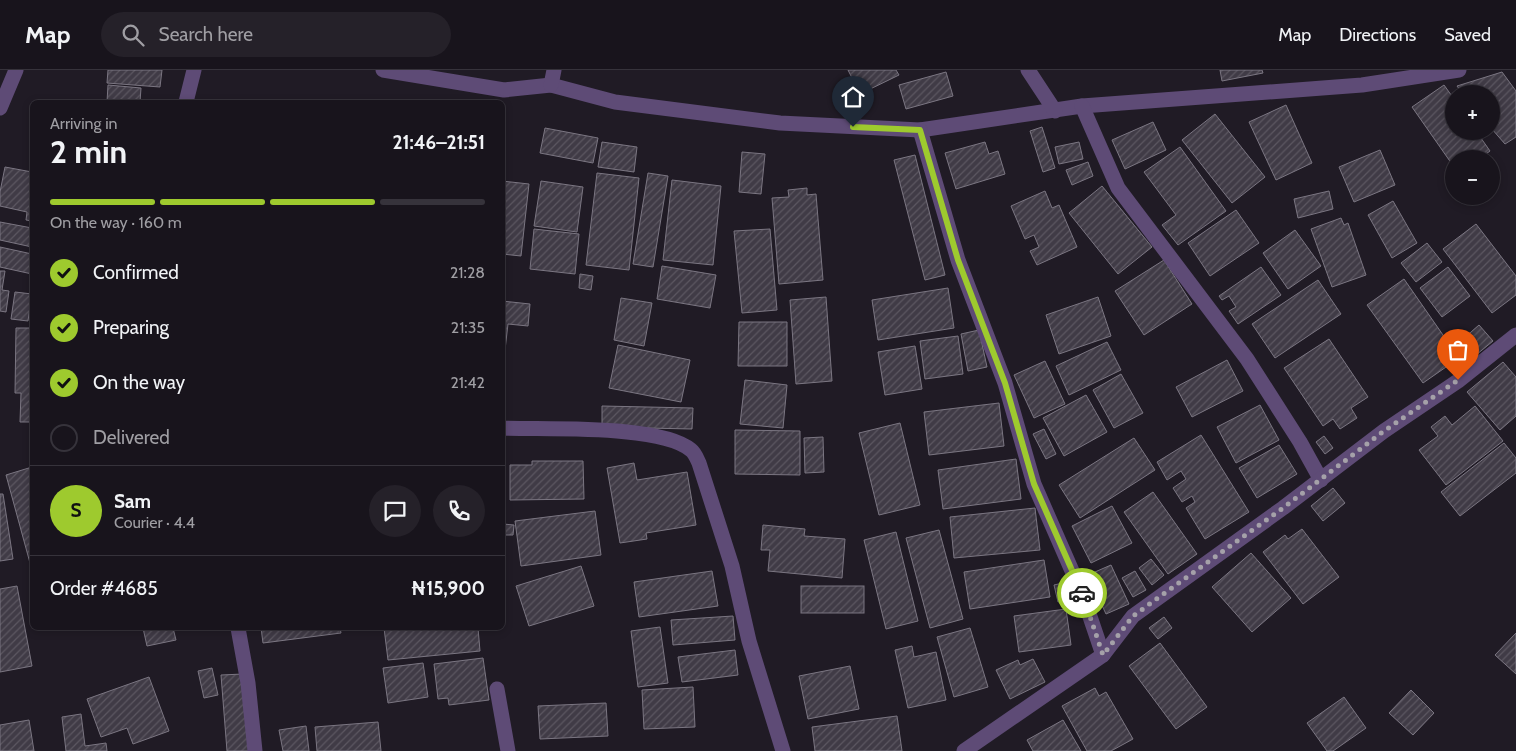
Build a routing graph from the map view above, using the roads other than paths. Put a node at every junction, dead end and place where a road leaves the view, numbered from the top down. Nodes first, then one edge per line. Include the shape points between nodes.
1 (16, 70) edge
2 (194, 70) edge
3 (383, 70) edge
4 (1028, 70) edge
5 (1458, 70) edge
6 (552, 78) edge
7 (186, 100) edge
8 (1082, 106) junction
9 (0, 108) edge
10 (1055, 111) junction
11 (920, 130) junction
12 (1516, 335) edge
13 (505, 428) edge
14 (1321, 480) junction
15 (238, 630) edge
16 (1103, 655) junction
17 (497, 689) dead end
18 (256, 751) edge
19 (508, 751) edge
20 (783, 751) edge
21 (964, 751) edge

1 - 9 street
2 - 7 street
3 - 6 street via 504,90
4 - 10 street
5 - 8 street via 1362,85
6 - 11 street via 615,102 780,123
8 - 10 street
8 - 14 street via 1118,188 1247,359
10 - 11 street
11 - 16 street via 958,260 1005,383 1034,484 1083,596
12 - 14 street
13 - 20 street via 634,431 664,437 692,450 732,566 749,641
14 - 16 street via 1133,616
15 - 18 street
16 - 21 street
17 - 19 street

